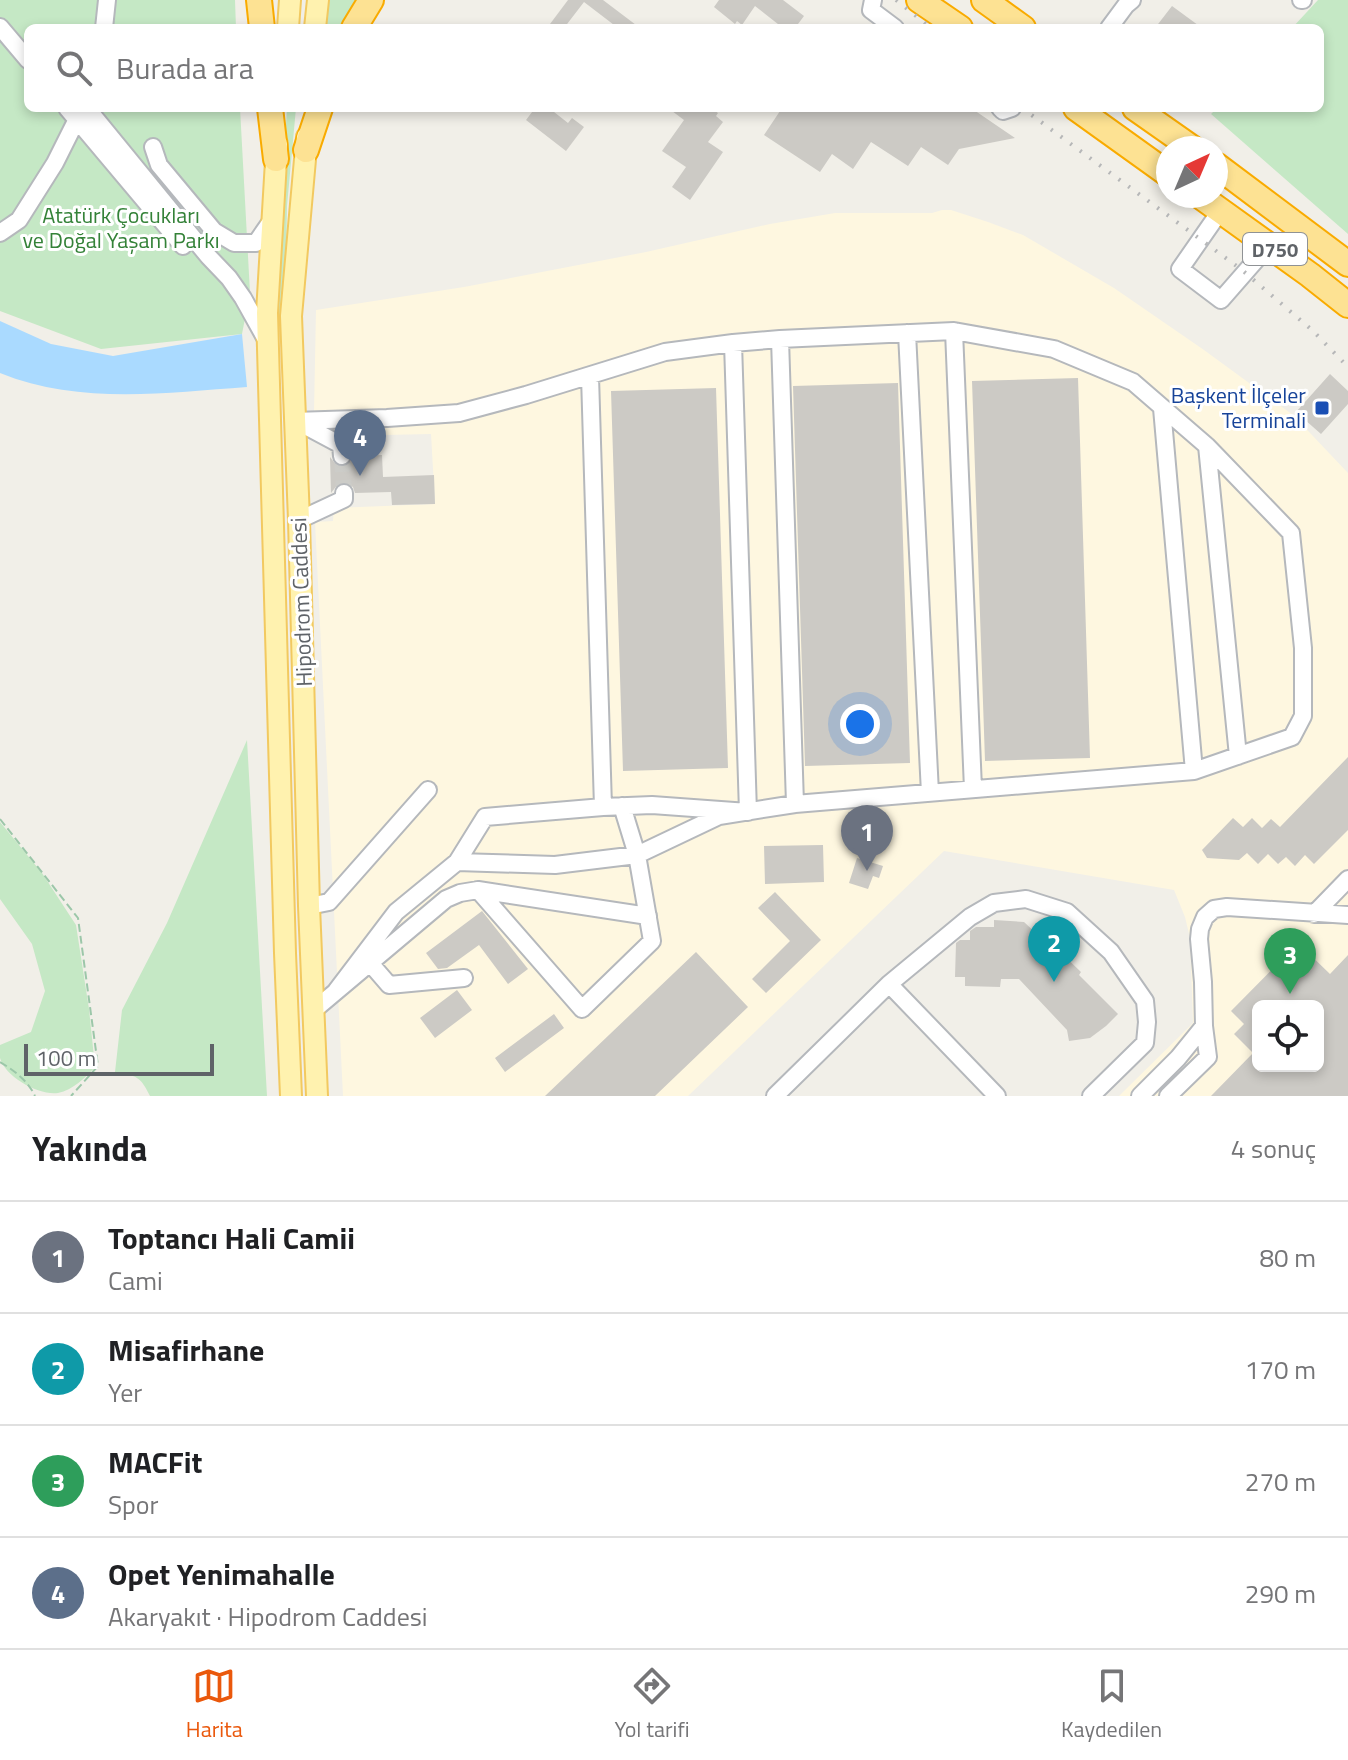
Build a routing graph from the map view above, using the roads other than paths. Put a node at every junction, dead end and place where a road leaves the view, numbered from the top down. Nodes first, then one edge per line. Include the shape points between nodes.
1 (107, 0) edge
2 (259, 0) edge
3 (290, 0) edge
4 (318, 0) edge
5 (371, 0) edge
6 (873, 0) edge
7 (919, 0) edge
8 (984, 0) edge
9 (1132, 0) edge
10 (104, 24) edge
11 (262, 24) edge
12 (288, 24) edge
13 (315, 24) edge
14 (356, 24) edge
15 (890, 24) edge
16 (954, 24) edge
17 (1017, 24) edge
18 (1112, 24) edge
19 (0, 27) edge
20 (24, 55) edge
21 (78, 112) edge
22 (79, 112) edge
23 (79, 112) edge
24 (270, 112) edge
25 (280, 112) edge
26 (309, 112) edge
27 (319, 112) edge
28 (1082, 112) edge
29 (1141, 112) edge
30 (1175, 136) edge
31 (153, 147) dead end
32 (306, 150) junction
33 (276, 159) junction
34 (1156, 165) edge
35 (1228, 174) edge
36 (1218, 208) edge
37 (1221, 210) junction
38 (272, 220) junction
39 (0, 233) edge
40 (1269, 245) junction
41 (183, 246) dead end
42 (1348, 264) edge
43 (1348, 305) edge
44 (954, 331) junction
45 (907, 333) junction
46 (780, 339) junction
47 (268, 343) junction
48 (733, 343) junction
49 (590, 376) junction
50 (1162, 408) junction
51 (294, 421) junction
52 (1207, 446) junction
53 (342, 456) tunnel mouth
54 (344, 493) dead end
55 (299, 520) junction
56 (1238, 756) junction
57 (1194, 771) junction
58 (973, 789) junction
59 (428, 790) dead end
60 (930, 793) junction
61 (795, 804) junction
62 (622, 806) junction
63 (603, 807) junction
64 (748, 812) junction
65 (637, 855) junction
66 (457, 862) junction
67 (1348, 879) edge
68 (478, 890) junction
69 (309, 906) junction
70 (1314, 914) junction
71 (1348, 915) edge
72 (648, 916) junction
73 (370, 963) junction
74 (464, 978) dead end
75 (889, 984) junction
76 (336, 991) junction
77 (314, 1010) junction
78 (1204, 1026) junction
79 (291, 1096) edge
80 (317, 1096) edge
81 (775, 1096) edge
82 (997, 1096) edge
83 (1091, 1096) edge
84 (1140, 1096) edge
85 (1168, 1096) edge

1 - 10 street
2 - 11 highway
3 - 12 main road
4 - 13 main road
5 - 14 highway
6 - 15 street via 871,10
7 - 16 highway
8 - 17 highway
9 - 18 street
19 - 20 street
21 - 39 street via 55,163 19,220
22 - 41 street
23 - 47 street via 229,278
24 - 33 highway
25 - 33 main road, Hipodrom Caddesi
26 - 32 main road, Hipodrom Caddesi
27 - 32 highway
28 - 34 highway
29 - 30 highway
31 - 38 street via 159,165 214,231 234,243 256,243
32 - 51 main road, Hipodrom Caddesi via 291,316
33 - 38 main road, Hipodrom Caddesi
35 - 42 highway, D750
36 - 37 highway, D750
37 - 40 highway, D750
37 - 40 street via 1180,269 1221,300
38 - 47 main road, Hipodrom Caddesi
40 - 43 highway, D750
44 - 45 street
44 - 50 street via 1054,349 1133,382
44 - 58 street
45 - 46 street
45 - 60 street
46 - 48 street
46 - 61 street
47 - 79 main road, Hipodrom Caddesi
48 - 49 street via 665,352
48 - 64 street
49 - 51 street via 459,413
49 - 63 street
50 - 52 street
50 - 57 street
51 - 53 street via 341,445
51 - 55 main road, Hipodrom Caddesi
52 - 56 street
52 - 56 street via 1291,533 1303,648 1303,716 1292,737
54 - 55 street via 344,499
55 - 69 main road, Hipodrom Caddesi
56 - 57 street
57 - 58 street
58 - 60 street
59 - 69 street via 329,902
60 - 61 street
61 - 64 street
62 - 63 street
62 - 64 street
62 - 65 street
63 - 66 street via 485,817
64 - 65 street via 719,816
65 - 66 street via 555,865
65 - 72 street
66 - 76 street via 396,912
67 - 70 street
68 - 72 street
68 - 72 street via 582,1009 652,941
68 - 73 street via 446,899
69 - 77 main road, Hipodrom Caddesi
70 - 71 street
70 - 78 street via 1227,907 1205,917 1199,939
73 - 74 street via 389,985
73 - 76 street
75 - 81 street
75 - 82 street
75 - 83 street via 994,903 1026,899 1067,912 1111,952 1145,1001 1145,1043
76 - 77 street
77 - 80 main road, Hipodrom Caddesi
78 - 84 street
78 - 85 street via 1208,1057

